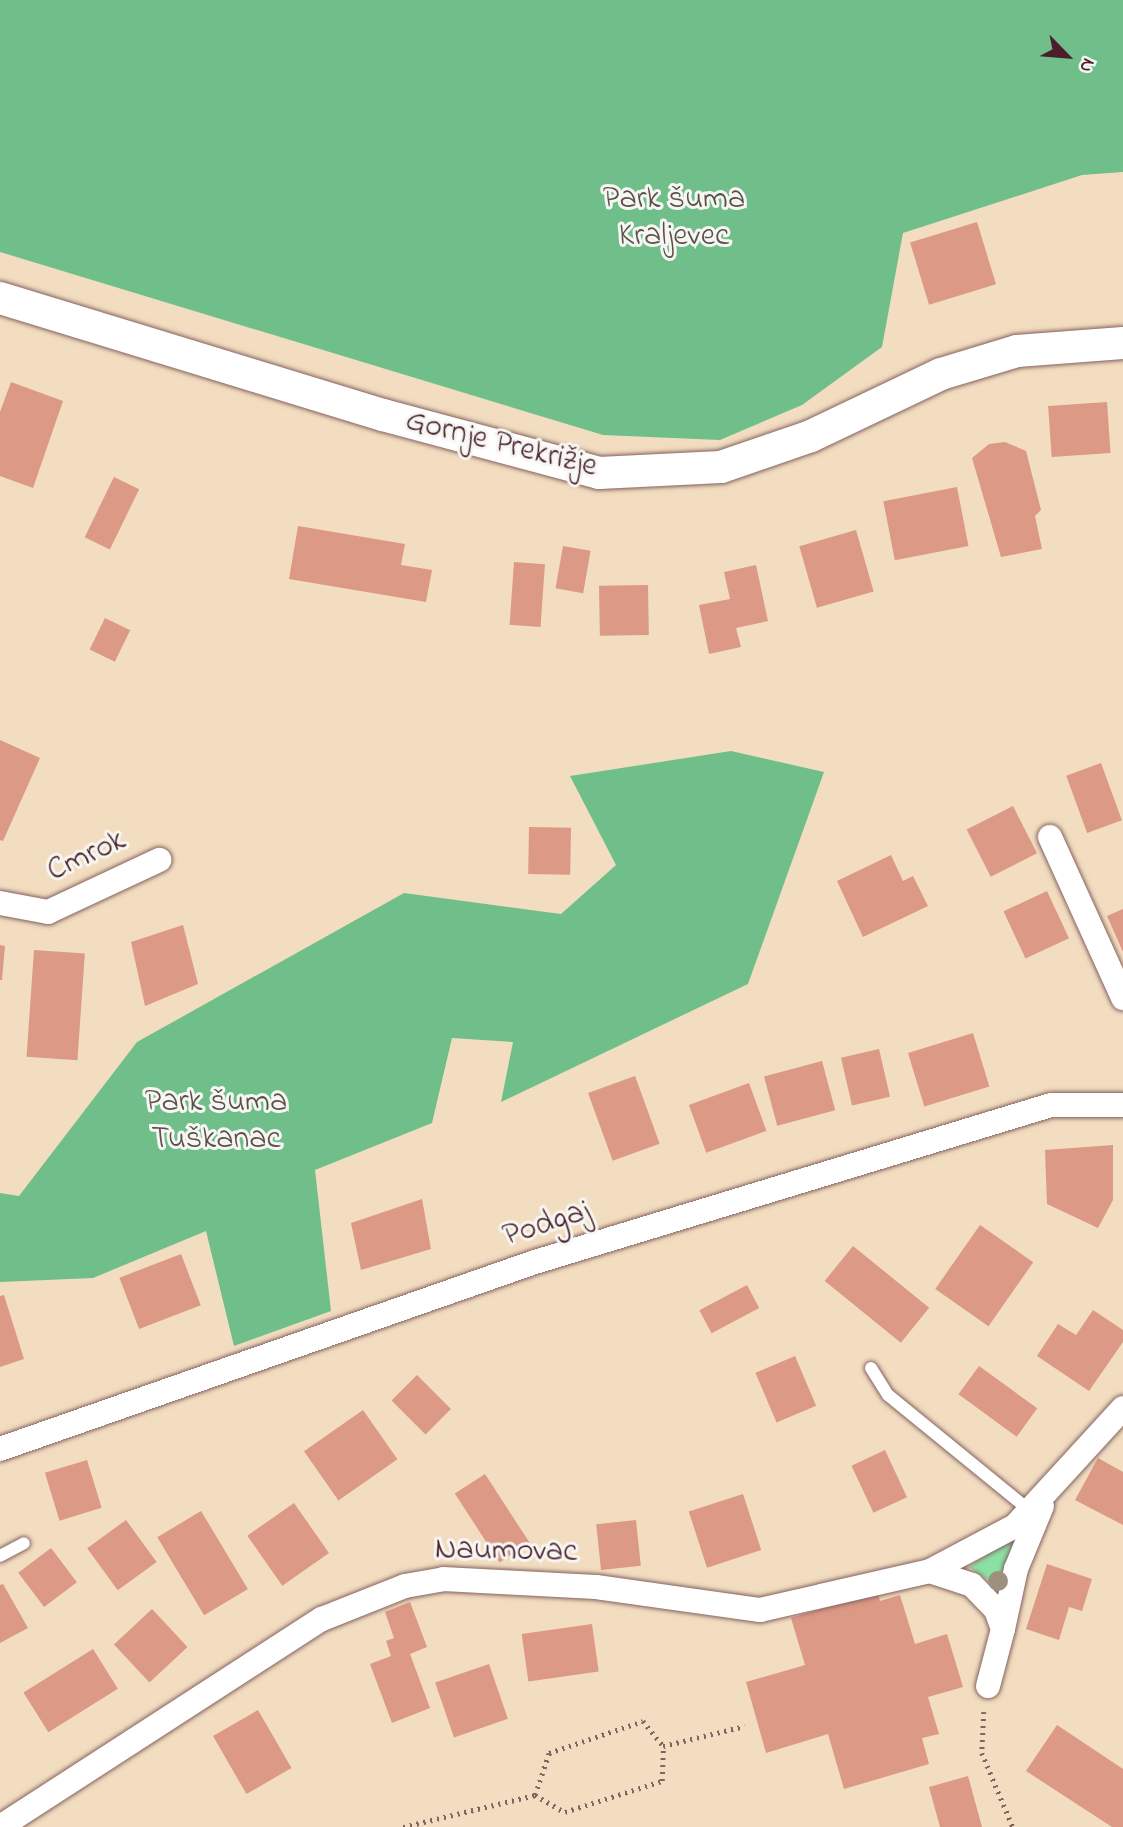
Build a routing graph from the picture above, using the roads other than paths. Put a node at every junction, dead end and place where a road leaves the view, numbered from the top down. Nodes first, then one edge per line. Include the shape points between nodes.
1 (0, 298) edge
2 (1123, 343) edge
3 (1050, 837) dead end
4 (159, 860) dead end
5 (0, 903) edge
6 (1123, 998) edge
7 (1123, 1105) edge
8 (871, 1368) dead end
9 (1123, 1408) edge
10 (0, 1449) edge
11 (1039, 1502) junction
12 (24, 1543) dead end
13 (0, 1556) edge
14 (930, 1571) junction
15 (1003, 1629) junction
16 (988, 1686) road end
17 (0, 1827) edge

1 - 2 street, Gornje Prekrižje via 383,415 599,473 721,467 811,436 941,373 1017,351
3 - 6 street
4 - 5 street, Cmrok via 48,912
7 - 10 street, Podgaj via 1051,1105 535,1262
8 - 11 lane via 888,1395
9 - 11 street, Naumovac
11 - 14 street, Naumovac via 995,1541
11 - 15 street, Naumovac via 1016,1569
12 - 13 lane
14 - 15 street via 979,1591
14 - 17 street, Naumovac via 760,1609 596,1587 443,1579 405,1586 322,1619
15 - 16 street, Naumovac

